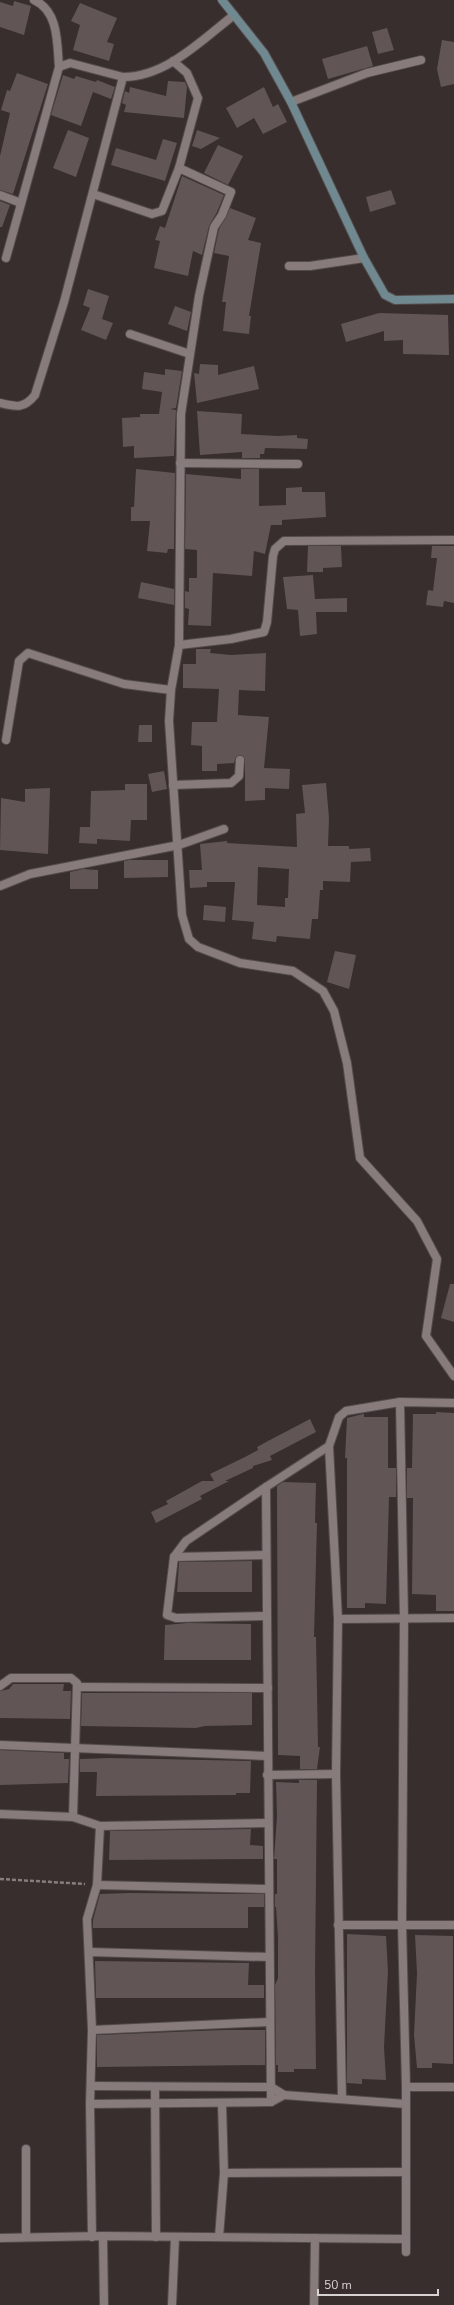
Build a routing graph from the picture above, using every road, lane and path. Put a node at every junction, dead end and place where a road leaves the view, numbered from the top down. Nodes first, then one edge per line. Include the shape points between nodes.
1 (34, 0) edge
2 (222, 0) edge
3 (234, 15) junction
4 (421, 60) dead end
5 (173, 61) junction
6 (59, 67) junction
7 (123, 77) junction
8 (291, 102) junction
9 (179, 168) junction
10 (93, 194) junction
11 (0, 195) edge
12 (21, 203) junction
13 (6, 258) dead end
14 (364, 258) junction
15 (289, 266) dead end
16 (454, 299) edge
17 (130, 334) dead end
18 (190, 354) junction
19 (0, 403) edge
20 (180, 463) junction
21 (298, 464) dead end
22 (454, 540) edge
23 (179, 645) junction
24 (171, 690) junction
25 (6, 740) dead end
26 (240, 760) dead end
27 (173, 785) junction
28 (224, 829) dead end
29 (178, 845) junction
30 (0, 886) edge
31 (454, 1376) edge
32 (400, 1402) junction
33 (454, 1403) edge
34 (329, 1446) junction
35 (266, 1487) junction
36 (266, 1555) junction
37 (174, 1558) junction
38 (266, 1616) junction
39 (404, 1618) junction
40 (454, 1618) edge
41 (338, 1619) junction
42 (0, 1686) edge
43 (77, 1687) junction
44 (268, 1688) junction
45 (0, 1745) edge
46 (75, 1749) junction
47 (268, 1756) junction
48 (336, 1774) junction
49 (267, 1775) junction
50 (0, 1814) edge
51 (73, 1816) junction
52 (268, 1823) junction
53 (100, 1826) junction
54 (0, 1879) edge
55 (97, 1885) junction
56 (268, 1889) junction
57 (402, 1924) junction
58 (338, 1925) junction
59 (454, 1925) edge
60 (89, 1952) junction
61 (269, 1957) junction
62 (269, 2022) junction
63 (92, 2030) junction
64 (91, 2086) junction
65 (155, 2087) junction
66 (271, 2087) junction
67 (406, 2087) junction
68 (454, 2087) edge
69 (284, 2095) junction
70 (342, 2099) junction
71 (272, 2102) junction
72 (90, 2104) junction
73 (155, 2104) junction
74 (222, 2104) junction
75 (406, 2104) junction
76 (26, 2149) dead end
77 (406, 2172) junction
78 (224, 2173) junction
79 (103, 2236) junction
80 (26, 2237) junction
81 (92, 2237) junction
82 (156, 2237) junction
83 (219, 2237) junction
84 (0, 2238) edge
85 (175, 2238) junction
86 (315, 2238) junction
87 (405, 2239) junction
88 (406, 2252) dead end
89 (104, 2305) edge
90 (172, 2305) edge
91 (314, 2305) edge

1 - 6 street via 50,15 55,25
2 - 3 street
3 - 5 street
3 - 8 street via 264,53
4 - 8 street via 367,73
5 - 7 street via 138,77
5 - 9 street via 187,73 198,98
6 - 7 street via 70,63
6 - 12 street
7 - 10 street
8 - 14 street
9 - 10 street via 162,211 152,214
9 - 18 street via 231,192 214,227
10 - 19 street via 64,302 35,395 30,402 16,407
11 - 12 street
12 - 13 street
14 - 15 street via 310,266
14 - 16 street via 385,296 402,300
17 - 18 street
18 - 20 street via 181,414
20 - 21 street
20 - 23 street
22 - 23 street via 284,541 275,549 273,556 268,622 264,632
23 - 24 street
24 - 25 street via 124,684 28,653 19,661
24 - 27 street via 169,721
26 - 27 street via 239,776 231,783
27 - 29 street
28 - 29 street
29 - 30 street via 30,874
29 - 31 street via 182,915 189,939 198,947 240,963 293,971 323,991 334,1011 347,1062 360,1158 417,1221 437,1259 426,1336
32 - 33 street
32 - 34 street via 346,1411 340,1417
32 - 39 street
34 - 35 street
34 - 41 street
35 - 36 street
35 - 37 street via 186,1541
36 - 37 street
36 - 38 street
37 - 38 street via 167,1615
38 - 44 street
39 - 40 street
39 - 41 street
39 - 57 street
41 - 48 street
42 - 43 street via 11,1678 71,1678 77,1683
43 - 44 street
43 - 46 street
44 - 47 street
45 - 46 street
46 - 47 street
46 - 51 street
47 - 49 street
48 - 49 street
48 - 58 street
49 - 52 street
50 - 51 street
51 - 53 street
52 - 53 street
52 - 56 street
53 - 55 street
54 - 55 path
55 - 56 street
55 - 60 street via 87,1919
56 - 61 street
57 - 58 street
57 - 59 street
57 - 67 street
58 - 70 street
60 - 61 street
60 - 63 street
61 - 62 street
62 - 63 street
62 - 66 street
63 - 64 street
64 - 65 street
64 - 72 street
65 - 66 street
65 - 73 street
66 - 69 street
66 - 71 street
67 - 68 street
67 - 75 street
69 - 70 street
69 - 71 street
70 - 75 street
71 - 74 street
72 - 73 street
72 - 81 street
73 - 74 street
73 - 82 street
74 - 78 street
75 - 77 street
76 - 80 street
77 - 78 street
77 - 87 street
78 - 83 street
79 - 81 street
79 - 82 street
79 - 89 street
80 - 81 street
80 - 84 street
82 - 85 street
83 - 85 street
83 - 86 street
85 - 90 street
86 - 87 street
86 - 91 street
87 - 88 street

